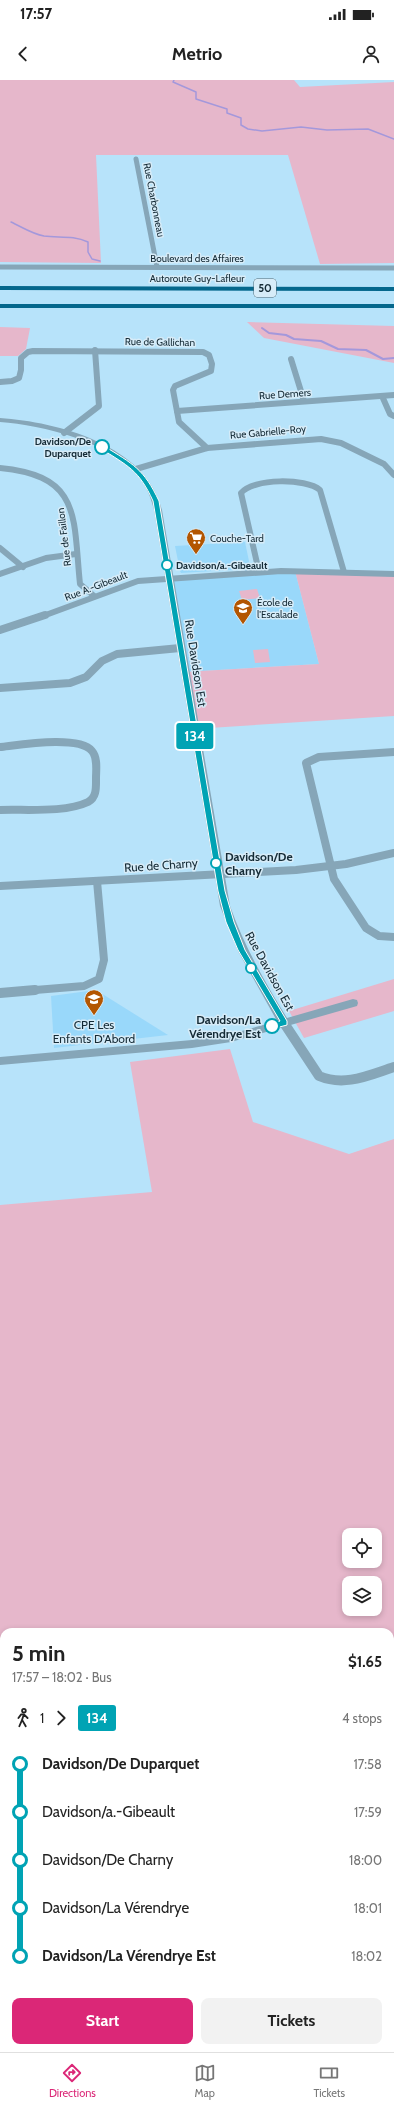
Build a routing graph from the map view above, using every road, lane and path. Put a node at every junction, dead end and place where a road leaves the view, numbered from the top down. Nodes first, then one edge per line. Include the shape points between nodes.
1 (136, 159) dead end
2 (0, 267) edge
3 (157, 267) junction
4 (394, 268) edge
5 (0, 288) edge
6 (394, 288) edge
7 (0, 306) edge
8 (394, 306) edge
9 (95, 350) junction
10 (291, 359) dead end
11 (0, 382) edge
12 (394, 395) edge
13 (382, 396) junction
14 (304, 401) junction
15 (177, 411) junction
16 (394, 416) edge
17 (0, 420) edge
18 (64, 433) junction
19 (207, 448) junction
20 (0, 468) edge
21 (136, 469) junction
22 (394, 475) edge
23 (0, 548) edge
24 (76, 554) junction
25 (23, 567) junction
26 (259, 572) junction
27 (344, 572) junction
28 (0, 574) edge
29 (394, 574) edge
30 (169, 578) junction
31 (94, 596) junction
32 (0, 630) edge
33 (180, 648) junction
34 (0, 688) edge
35 (0, 747) edge
36 (394, 752) edge
37 (0, 810) edge
38 (394, 853) edge
39 (330, 866) junction
40 (218, 874) junction
41 (97, 881) junction
42 (0, 886) edge
43 (394, 937) edge
44 (0, 993) edge
45 (353, 1002) dead end
46 (284, 1023) junction
47 (0, 1061) edge
48 (394, 1067) edge

1 - 3 street, Rue Charbonneau
2 - 3 street, Boulevard des Affaires
3 - 4 street, Boulevard des Affaires
5 - 6 highway, Autoroute Guy-Lafleur / 50
7 - 8 highway, 50
9 - 11 street, Rue de Gallichan via 28,352 22,358 21,377 14,381
9 - 15 street, Rue de Gallichan via 190,351 209,355 211,371 175,386 173,390
9 - 18 street via 99,406
10 - 14 street
12 - 13 street, Rue Demers
13 - 14 street, Rue Demers
13 - 16 street via 390,414
14 - 15 street, Rue Demers
15 - 19 street, Rue de Gallichan via 177,419 181,425
17 - 18 street, Rue Davidson Est via 32,424
18 - 21 street, Rue Davidson Est via 103,447
19 - 21 street, Rue Gabrielle-Roy
19 - 22 street, Rue Gabrielle-Roy via 306,439 328,440 341,443 384,464
20 - 24 street, Rue de Faillon via 40,476 64,493 72,511
21 - 30 street, Rue Davidson Est via 149,486 156,501
23 - 25 street
24 - 25 street via 46,558
24 - 31 street, Rue de Faillon via 80,584
25 - 28 street
26 - 27 street, Rue A.-Gibeault
26 - 27 street via 241,493 253,486 300,481 312,484 320,490
26 - 30 street, Rue A.-Gibeault
27 - 29 street, Rue A.-Gibeault
30 - 31 street, Rue A.-Gibeault via 131,583
30 - 33 street, Rue Davidson Est
31 - 32 street, Rue A.-Gibeault
33 - 34 street via 117,654 102,661 86,677 70,683
33 - 40 street, Rue Davidson Est
35 - 37 street via 71,743 85,745 94,756 96,790 96,795 92,799 77,805
36 - 39 street via 319,757 309,760 306,764
38 - 39 street, Rue de Charny
39 - 40 street, Rue de Charny
39 - 43 street via 334,879 366,928 379,936
40 - 41 street, Rue de Charny
40 - 46 street, Rue Davidson Est via 235,936
41 - 42 street, Rue de Charny
41 - 44 street via 104,960 99,979 84,986
45 - 46 street
46 - 47 street via 231,1038 198,1043
46 - 48 street, Rue Davidson Est via 319,1076 332,1083 344,1082

